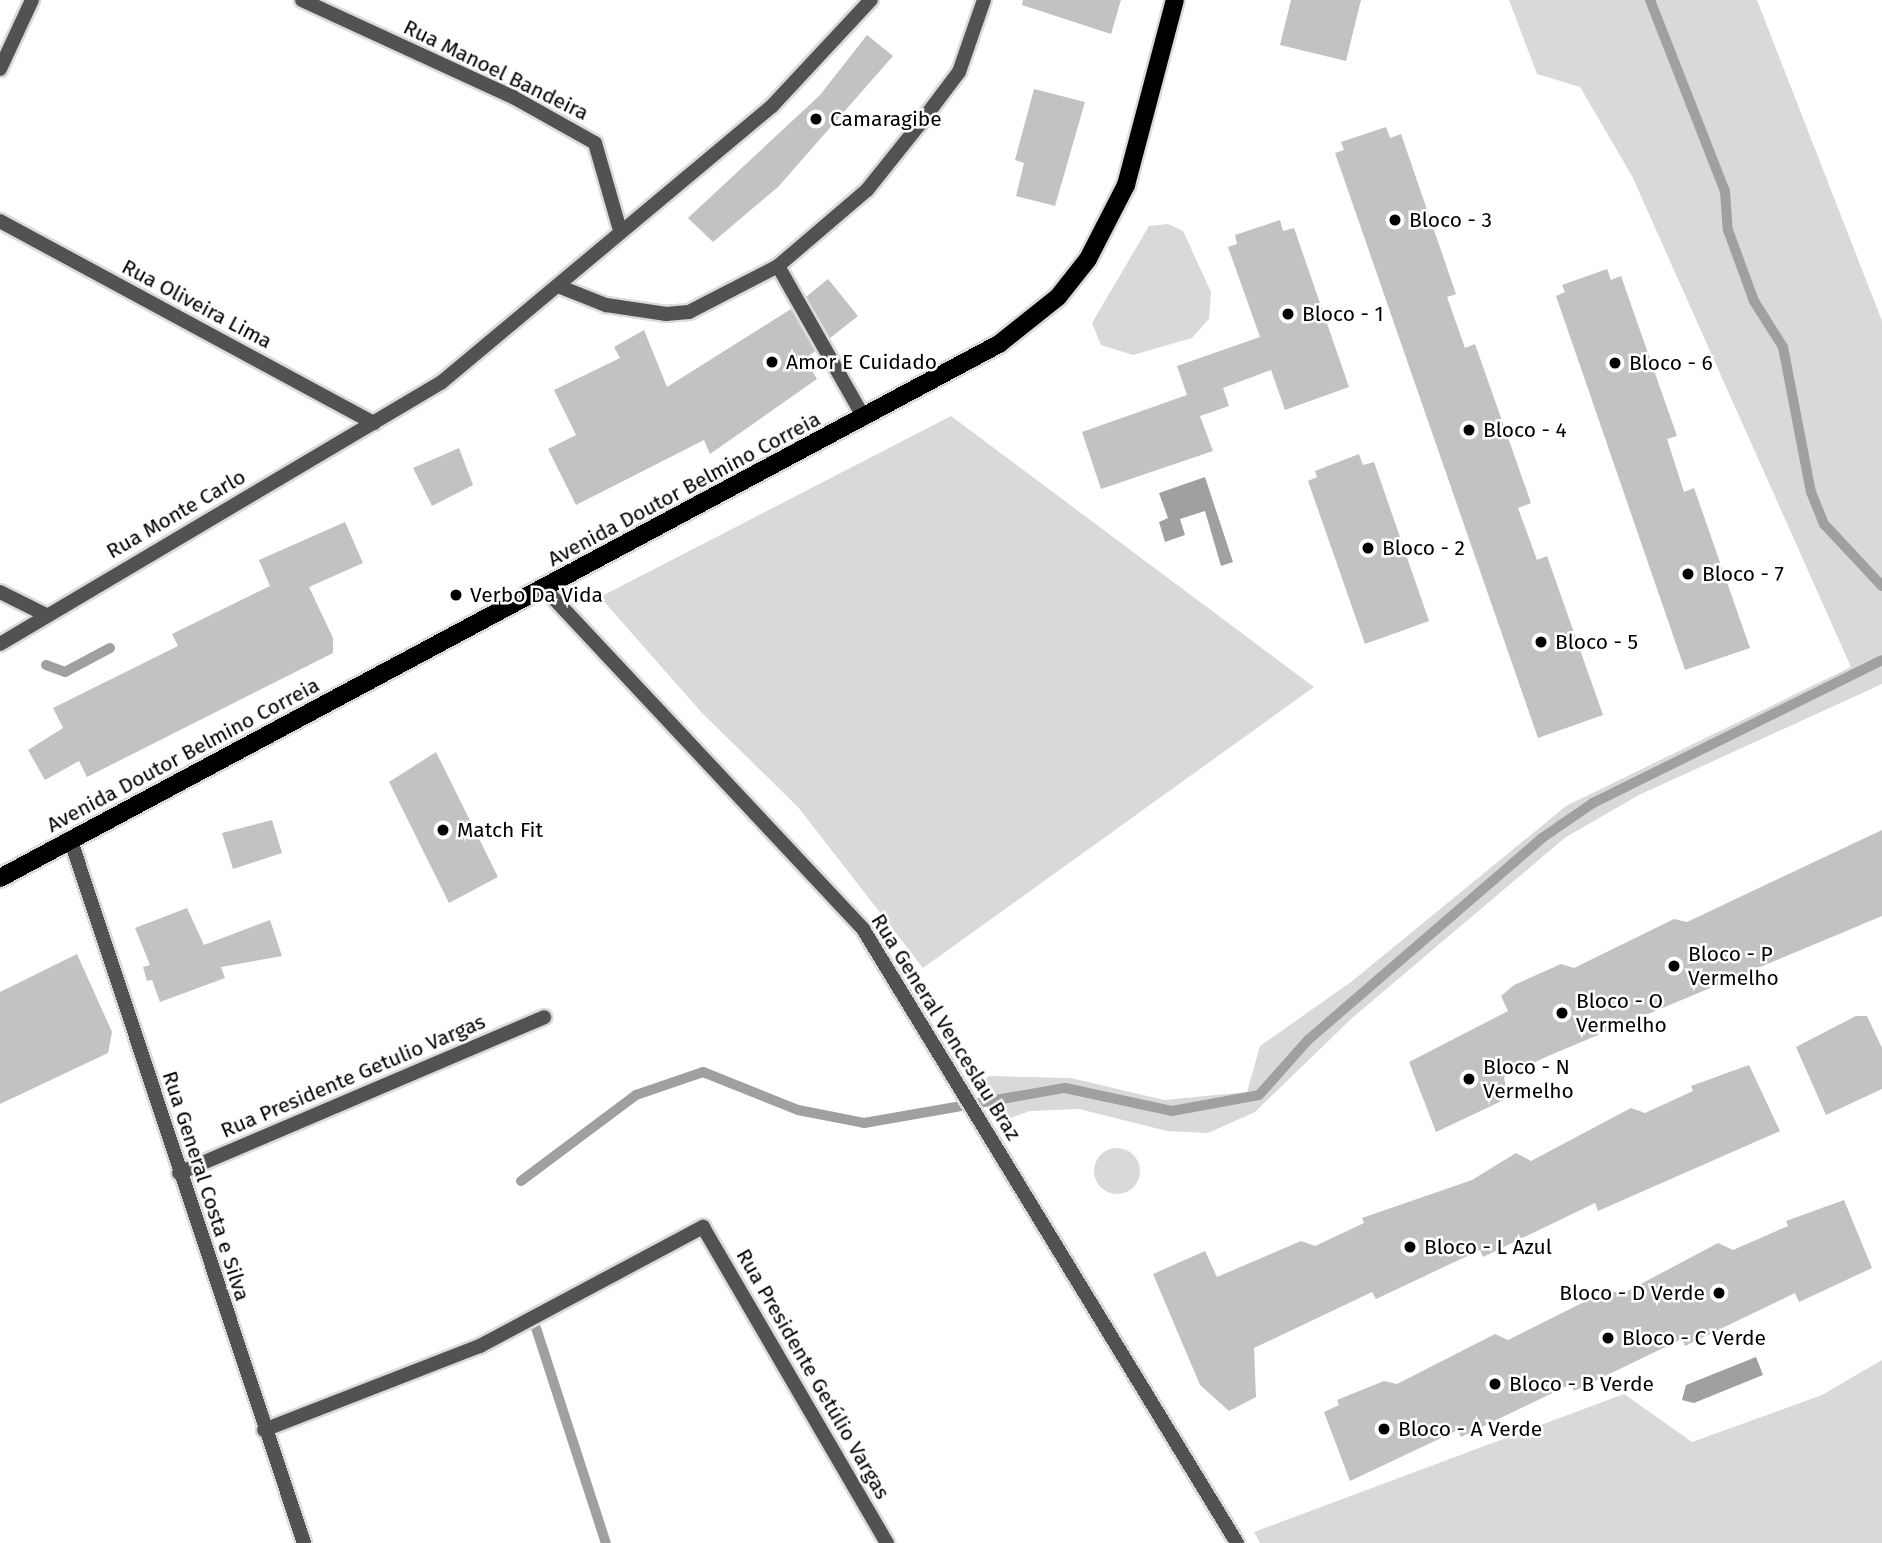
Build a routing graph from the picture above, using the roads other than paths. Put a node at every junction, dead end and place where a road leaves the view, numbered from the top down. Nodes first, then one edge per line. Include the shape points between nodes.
1 (32, 0) edge
2 (302, 0) edge
3 (870, 0) edge
4 (984, 0) edge
5 (1175, 0) edge
6 (0, 69) edge
7 (0, 221) edge
8 (620, 230) junction
9 (778, 266) junction
10 (558, 286) junction
11 (864, 418) junction
12 (374, 423) junction
13 (545, 589) junction
14 (0, 592) edge
15 (46, 615) junction
16 (0, 644) edge
17 (71, 841) junction
18 (0, 878) edge
19 (544, 1017) dead end
20 (179, 1173) junction
21 (264, 1430) junction
22 (885, 1542) edge
23 (304, 1543) edge
24 (1237, 1543) edge

1 - 6 street
2 - 8 street, Rua Manoel Bandeira via 513,97 595,143
3 - 8 street, Rua Monte Carlo via 772,106
4 - 9 street via 958,72 919,125 867,190
5 - 11 main road, Avenida Doutor Belmino Correia via 1126,185 1088,259 1058,296 999,344
7 - 12 street, Rua Oliveira Lima
8 - 10 street, Rua Monte Carlo
9 - 10 street via 689,312 666,314 606,305
9 - 11 street
10 - 12 street, Rua Monte Carlo via 442,382
11 - 13 main road, Avenida Doutor Belmino Correia
12 - 15 street, Rua Monte Carlo
13 - 17 main road, Avenida Doutor Belmino Correia
13 - 24 street, Rua General Venceslau Braz via 863,929
14 - 15 street
15 - 16 street, Rua Monte Carlo
17 - 18 main road, Avenida Doutor Belmino Correia
17 - 20 street, Rua General Costa e Silva
19 - 20 street, Rua Presidente Getulio Vargas
20 - 21 street, Rua General Costa e Silva
21 - 22 street, Rua Presidente Getúlio Vargas via 480,1346 703,1227
21 - 23 street, Rua General Costa e Silva

